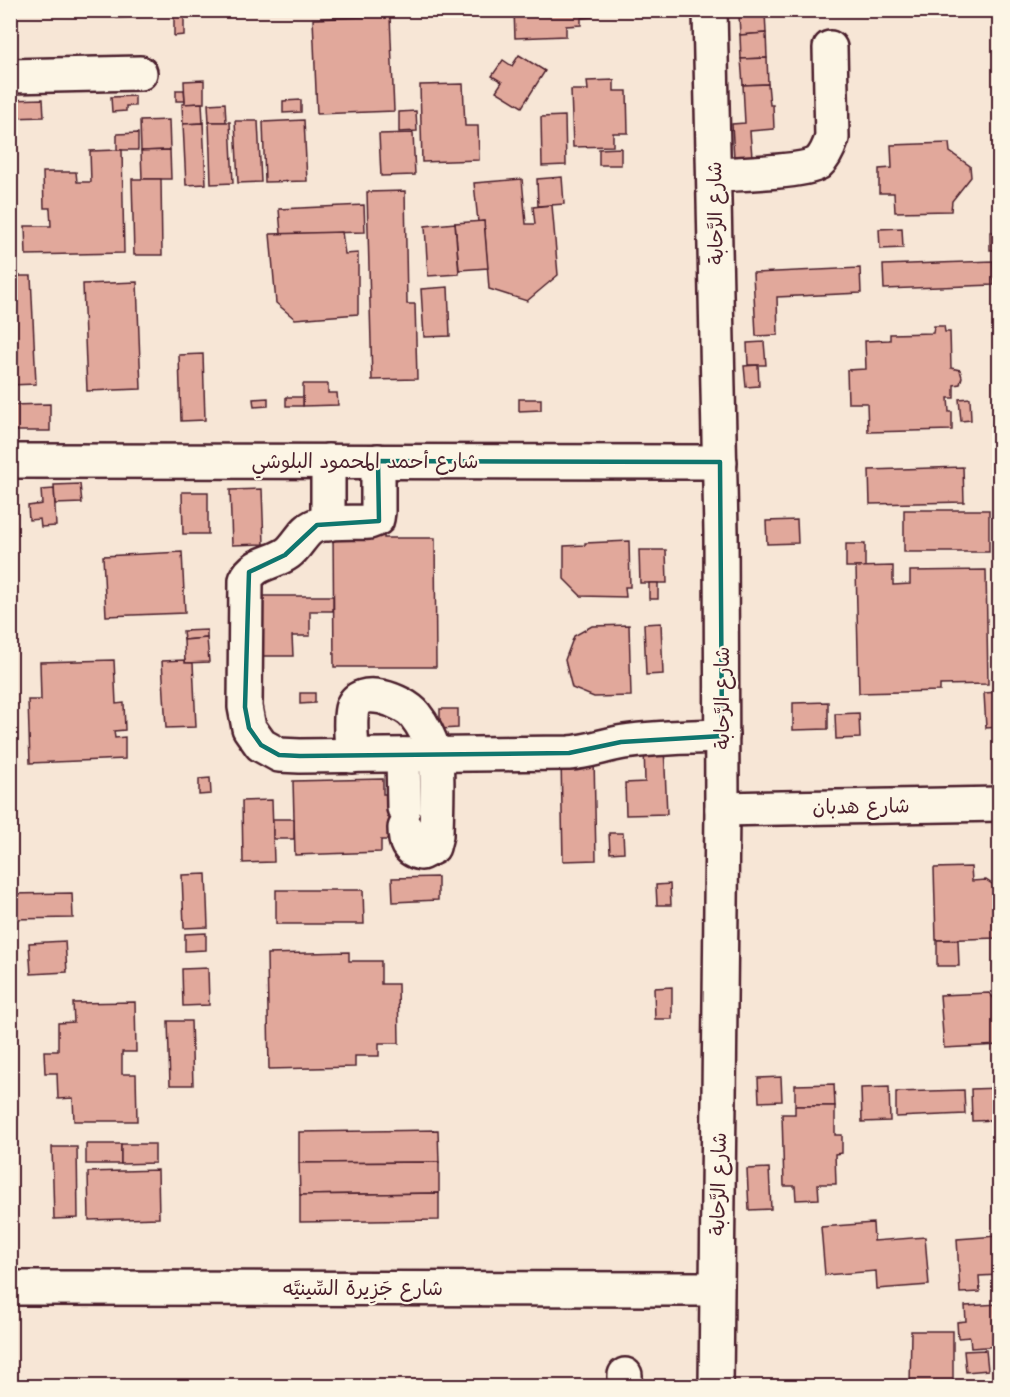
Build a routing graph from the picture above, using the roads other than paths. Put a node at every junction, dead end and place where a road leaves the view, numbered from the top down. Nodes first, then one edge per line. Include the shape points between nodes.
1 (710, 10) edge
2 (830, 48) dead end
3 (140, 73) dead end
4 (10, 76) edge
5 (714, 175) junction
6 (10, 461) edge
7 (328, 461) junction
8 (378, 461) junction
9 (720, 462) junction
10 (328, 524) junction
11 (722, 736) junction
12 (403, 755) junction
13 (436, 755) junction
14 (352, 756) junction
15 (999, 804) edge
16 (722, 809) junction
17 (10, 1288) edge
18 (716, 1289) junction
19 (716, 1386) edge

1 - 5 street, شارع الرَّحابة
2 - 5 street via 832,138 820,162 810,167
3 - 4 street
5 - 9 street, شارع الرَّحابة
6 - 7 street, شارع أحمد المحمود البلوشي
7 - 8 street, شارع أحمد المحمود البلوشي
7 - 10 street
8 - 9 street, شارع أحمد المحمود البلوشي
8 - 10 street via 377,519
9 - 11 street, شارع الرَّحابة
10 - 14 street via 310,528 285,555 249,572 245,707 249,728 261,745 279,755
11 - 13 street via 621,742 578,752
11 - 16 street, شارع الرَّحابة
12 - 13 street
12 - 13 street via 406,843 409,849 421,853 432,847 436,835
12 - 14 street
13 - 14 street via 422,726 403,704 390,698 364,696 352,708
15 - 16 street, شارع هدبان
16 - 18 street, شارع الرَّحابة
17 - 18 street, شارع جَزِيرة السِّينيَّه
18 - 19 street, شارع الرَّحابة

